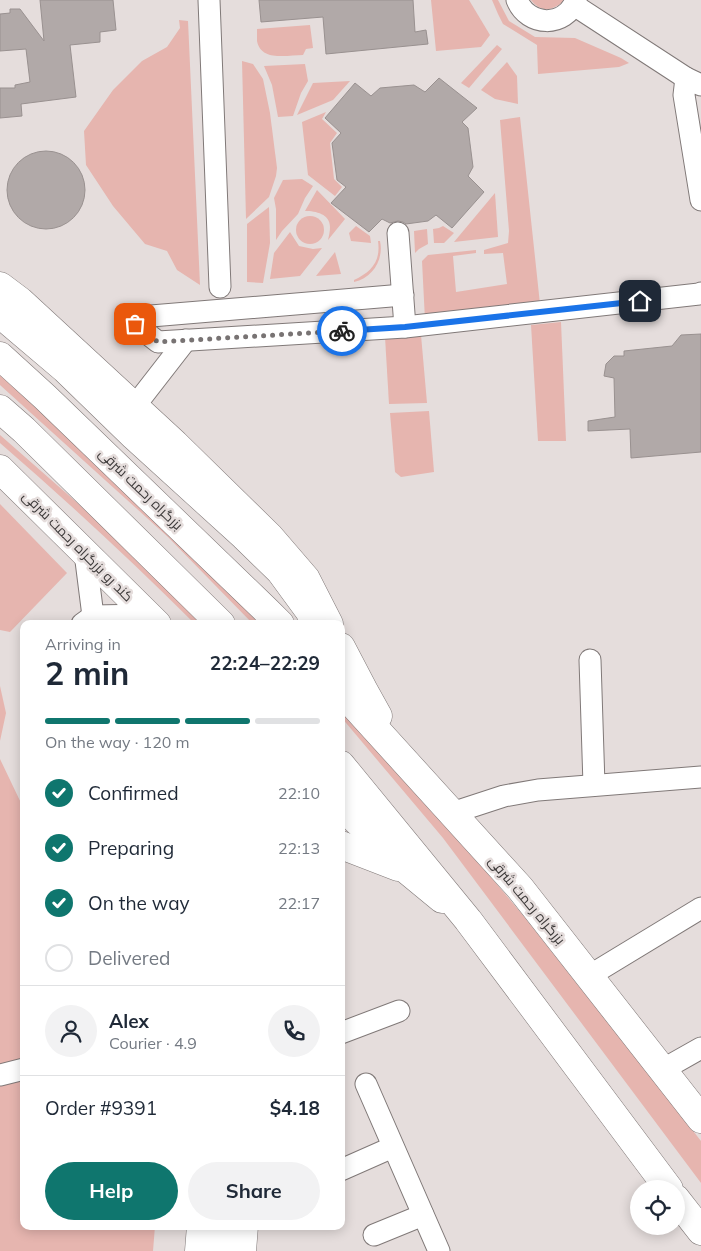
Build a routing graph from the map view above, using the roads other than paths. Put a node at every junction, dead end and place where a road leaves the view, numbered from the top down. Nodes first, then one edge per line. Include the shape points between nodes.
1 (210, 0) edge
2 (517, 0) edge
3 (575, 3) edge
4 (694, 81) edge
5 (701, 200) edge
6 (398, 233) dead end
7 (0, 286) edge
8 (220, 286) dead end
9 (701, 293) edge
10 (403, 295) junction
11 (0, 314) edge
12 (405, 327) junction
13 (186, 340) junction
14 (0, 356) edge
15 (134, 407) junction
16 (0, 409) edge
17 (0, 469) edge
18 (85, 553) junction
19 (152, 619) edge
20 (87, 620) edge
21 (217, 620) edge
22 (277, 620) edge
23 (313, 620) edge
24 (327, 620) edge
25 (345, 655) edge
26 (590, 660) dead end
27 (345, 695) edge
28 (404, 760) junction
29 (345, 770) edge
30 (701, 778) edge
31 (594, 785) junction
32 (345, 809) edge
33 (452, 812) junction
34 (345, 847) edge
35 (408, 871) junction
36 (701, 908) edge
37 (468, 920) junction
38 (589, 976) junction
39 (398, 1011) dead end
40 (345, 1031) edge
41 (701, 1048) edge
42 (20, 1070) edge
43 (662, 1070) junction
44 (0, 1075) edge
45 (366, 1084) dead end
46 (701, 1119) edge
47 (393, 1147) junction
48 (345, 1168) edge
49 (662, 1180) edge
50 (685, 1211) edge
51 (423, 1215) junction
52 (201, 1230) edge
53 (222, 1230) edge
54 (244, 1230) edge
55 (701, 1231) edge
56 (374, 1235) dead end
57 (199, 1251) edge
58 (220, 1251) edge
59 (242, 1251) edge
60 (439, 1251) edge

1 - 8 street
2 - 3 street via 527,14 547,21 567,14
3 - 4 street
4 - 5 street via 684,95
6 - 10 street
7 - 15 main road
9 - 12 street
10 - 12 street
10 - 13 street via 151,316 135,324 158,342
11 - 23 main road via 65,369 280,571
12 - 13 street
13 - 15 street
14 - 22 main road, بزرگراه رحمت شرقی via 46,396
15 - 24 main road via 269,536 306,579
16 - 21 main road
17 - 18 main road, کند رو بزرگراه رحمت شرقی
18 - 19 main road, کند رو بزرگراه رحمت شرقی
18 - 20 street
19 - 20 street
25 - 28 main road
26 - 31 street
27 - 28 main road, بزرگراه رحمت شرقی
28 - 33 main road, بزرگراه رحمت شرقی
29 - 37 main road
30 - 31 street
31 - 33 street via 504,796
32 - 35 main road
33 - 38 main road, بزرگراه رحمت شرقی via 520,888
34 - 35 main road
35 - 37 main road
36 - 38 street
37 - 49 main road
38 - 43 main road, بزرگراه رحمت شرقی
39 - 40 street
41 - 43 street
42 - 44 street
43 - 46 main road, بزرگراه رحمت شرقی
45 - 47 street
47 - 48 street
47 - 51 street
50 - 55 main road
51 - 56 street
51 - 60 street
52 - 57 main road
53 - 58 main road
54 - 59 main road

